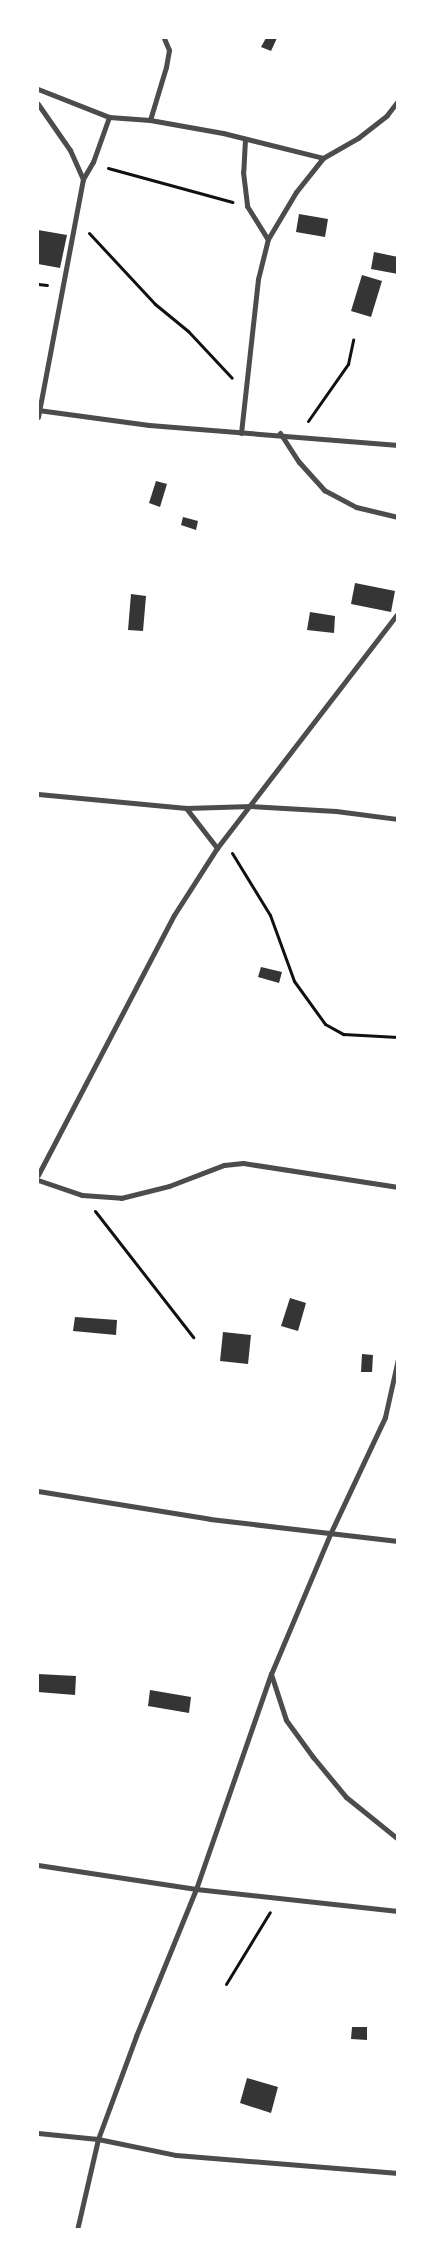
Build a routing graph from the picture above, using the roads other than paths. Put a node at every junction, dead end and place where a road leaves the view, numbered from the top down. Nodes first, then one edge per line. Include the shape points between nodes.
1 (164, 38) edge
2 (38, 89) edge
3 (398, 101) edge
4 (38, 104) edge
5 (109, 117) junction
6 (150, 120) junction
7 (245, 138) junction
8 (323, 158) junction
9 (83, 179) junction
10 (268, 239) junction
11 (38, 411) edge
12 (38, 417) edge
13 (241, 433) junction
14 (280, 433) junction
15 (398, 445) edge
16 (398, 517) edge
17 (398, 613) edge
18 (38, 794) edge
19 (250, 806) junction
20 (186, 808) junction
21 (398, 819) edge
22 (217, 848) junction
23 (38, 1175) edge
24 (38, 1180) edge
25 (398, 1187) edge
26 (398, 1360) edge
27 (38, 1491) edge
28 (331, 1532) junction
29 (398, 1541) edge
30 (271, 1674) junction
31 (398, 1839) edge
32 (38, 1864) edge
33 (196, 1889) junction
34 (398, 1911) edge
35 (38, 2133) edge
36 (98, 2139) junction
37 (398, 2173) edge
38 (77, 2230) edge

1 - 6 street via 169,50
2 - 5 street
3 - 8 street via 387,115 358,138
4 - 9 street via 70,150
5 - 6 street
5 - 9 street via 93,162
6 - 7 street
7 - 8 street
7 - 10 street via 243,172 247,206
8 - 10 street via 296,192
9 - 11 street
10 - 13 street via 258,279
11 - 12 street
11 - 13 street
13 - 14 street
14 - 15 street
14 - 16 street via 299,462 324,490 356,506
17 - 19 street
18 - 20 street
19 - 20 street
19 - 21 street via 336,811
19 - 22 street
20 - 22 street
22 - 23 street via 174,915
24 - 25 street via 82,1195 121,1198 169,1186 224,1165 243,1163
26 - 28 street via 385,1417
27 - 28 street via 210,1519
28 - 29 street
28 - 30 street
30 - 31 street via 286,1720 313,1758 346,1797
30 - 33 street
32 - 33 street
33 - 34 street
33 - 36 street
35 - 36 street
36 - 37 street via 176,2155
36 - 38 street

